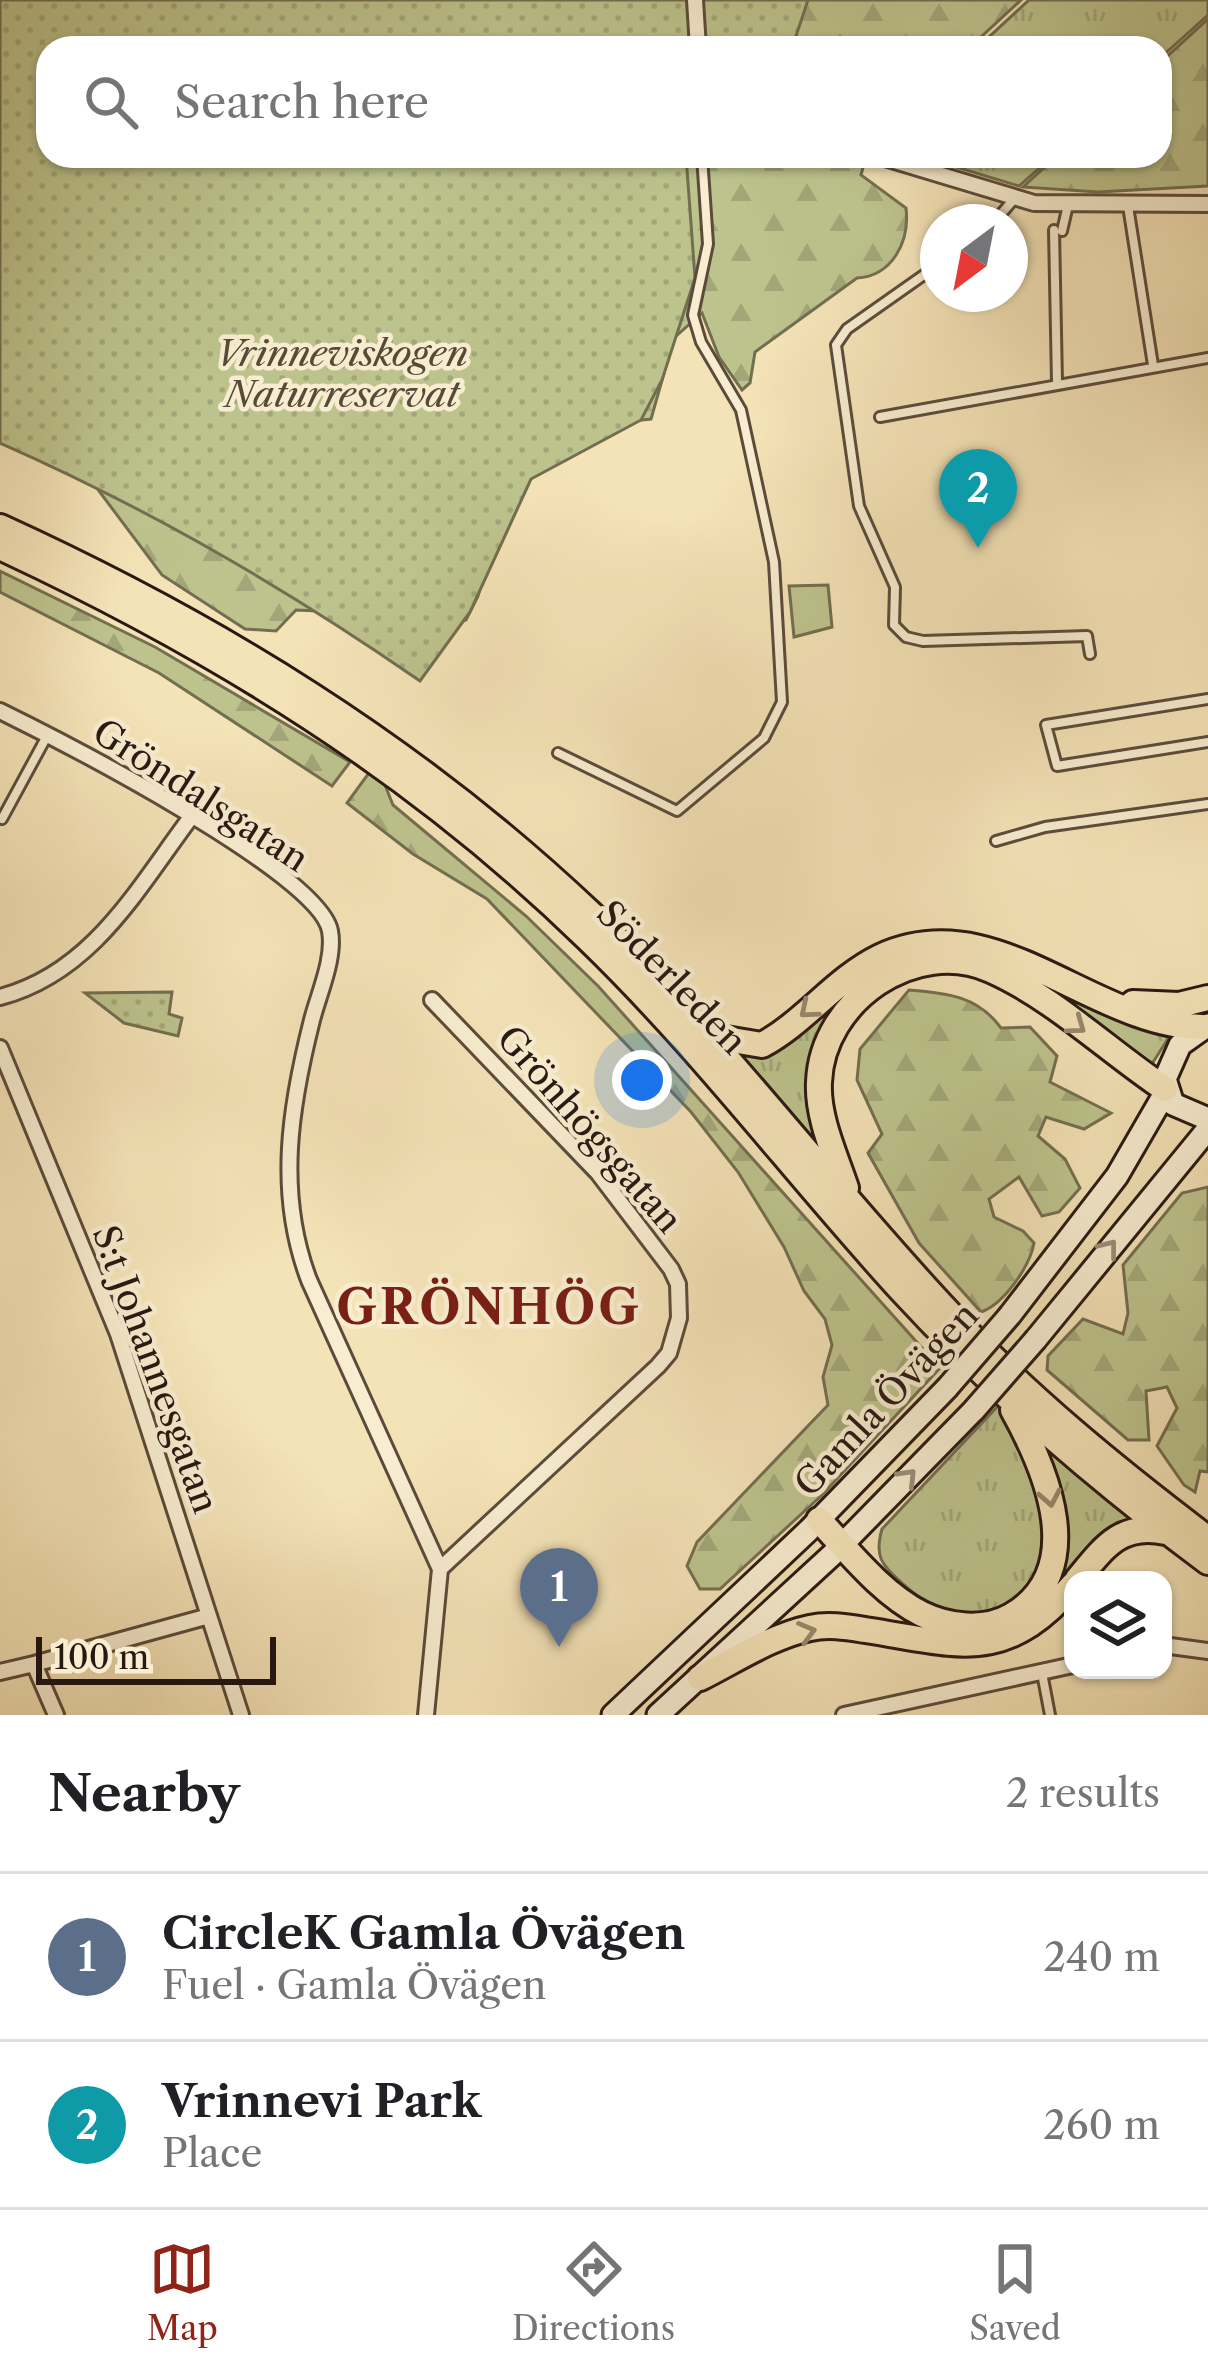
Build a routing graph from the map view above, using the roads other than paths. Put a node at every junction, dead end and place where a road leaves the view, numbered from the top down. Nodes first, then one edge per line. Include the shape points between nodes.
1 (695, 0) edge
2 (697, 36) edge
3 (703, 168) edge
4 (917, 168) edge
5 (1016, 198) junction
6 (1010, 204) edge
7 (1208, 204) edge
8 (1068, 205) junction
9 (1128, 206) junction
10 (920, 278) edge
11 (1208, 358) edge
12 (1153, 365) junction
13 (1057, 382) junction
14 (880, 417) dead end
15 (0, 526) edge
16 (0, 547) edge
17 (1090, 654) dead end
18 (1208, 699) edge
19 (0, 711) edge
20 (48, 734) junction
21 (1208, 742) edge
22 (558, 753) dead end
23 (1208, 804) edge
24 (191, 817) junction
25 (2, 820) edge
26 (996, 841) dead end
27 (0, 997) edge
28 (1208, 998) edge
29 (432, 1000) dead end
30 (1103, 1000) junction
31 (1205, 1026) edge
32 (706, 1036) junction
33 (0, 1048) edge
34 (1165, 1091) junction
35 (1208, 1119) edge
36 (1208, 1129) edge
37 (850, 1202) junction
38 (1004, 1392) junction
39 (814, 1525) junction
40 (1168, 1532) junction
41 (1208, 1539) edge
42 (838, 1550) junction
43 (1208, 1562) edge
44 (440, 1569) junction
45 (1085, 1571) edge
46 (1064, 1593) edge
47 (209, 1616) junction
48 (934, 1645) junction
49 (1172, 1646) edge
50 (1208, 1651) edge
51 (34, 1664) junction
52 (1064, 1667) edge
53 (1042, 1671) junction
54 (0, 1672) edge
55 (700, 1678) junction
56 (660, 1714) edge
57 (56, 1715) edge
58 (241, 1715) edge
59 (426, 1715) edge
60 (613, 1715) edge
61 (846, 1715) edge
62 (1050, 1715) edge

1 - 2 street
3 - 22 lane via 708,244 693,314 741,410 774,562 782,702 764,738 677,811
4 - 5 street
5 - 6 lane
5 - 8 street
7 - 9 street
8 - 9 street
8 - 13 lane via 1058,230
9 - 12 lane
10 - 17 lane via 836,345 859,506 895,587 895,625 923,641 1087,636
11 - 12 lane
12 - 13 lane
13 - 14 lane
15 - 32 highway, Söderleden via 206,628 434,779 591,915
16 - 38 highway, Söderleden via 166,626 279,693 508,865 646,997 900,1288
18 - 21 lane via 1046,725 1057,766
19 - 20 street, Gröndalsgatan
20 - 24 street, Gröndalsgatan
20 - 25 lane
23 - 26 lane
24 - 27 street via 104,933 64,972
24 - 44 street, Gröndalsgatan via 281,878 330,928 290,1123 295,1234
28 - 30 highway via 1152,1006
29 - 44 street, Grönhögsgatan via 598,1174 671,1269 680,1299 676,1335 658,1366
30 - 31 highway via 1146,1018
30 -> 32 highway via 986,947 918,944 857,970 762,1045
31 - 34 main road, Gamla Övägen via 1169,1062
32 - 37 highway, Söderleden
33 - 47 street, S:t Johannesgatan via 118,1334
34 - 35 main road via 1185,1113
37 -> 34 highway via 827,1133 820,1069 844,1013 905,970 932,961 986,967
34 - 39 main road, Gamla Övägen, bridge via 1117,1176 1010,1315
42 -> 36 main road, Gamla Övägen, bridge via 1036,1340
37 - 41 highway, Söderleden via 1031,1393
38 - 40 highway, Söderleden
38 -> 42 highway via 1050,1490 1055,1553 1041,1593 992,1625 945,1622 904,1602
39 - 42 highway
39 - 60 main road, Gamla Övägen
40 - 43 highway, Söderleden
40 - 45 highway via 1120,1533
42 - 48 highway via 905,1625
42 - 55 main road, Gamla Övägen
44 - 59 street, Gröndalsgatan
46 - 48 highway via 1026,1631 998,1642
47 - 51 street
47 - 58 street, S:t Johannesgatan
55 -> 48 highway via 807,1628
49 - 50 street
51 - 54 street
51 - 57 street
52 - 53 street
53 - 61 street
53 - 62 lane
55 - 56 main road, Gamla Övägen

